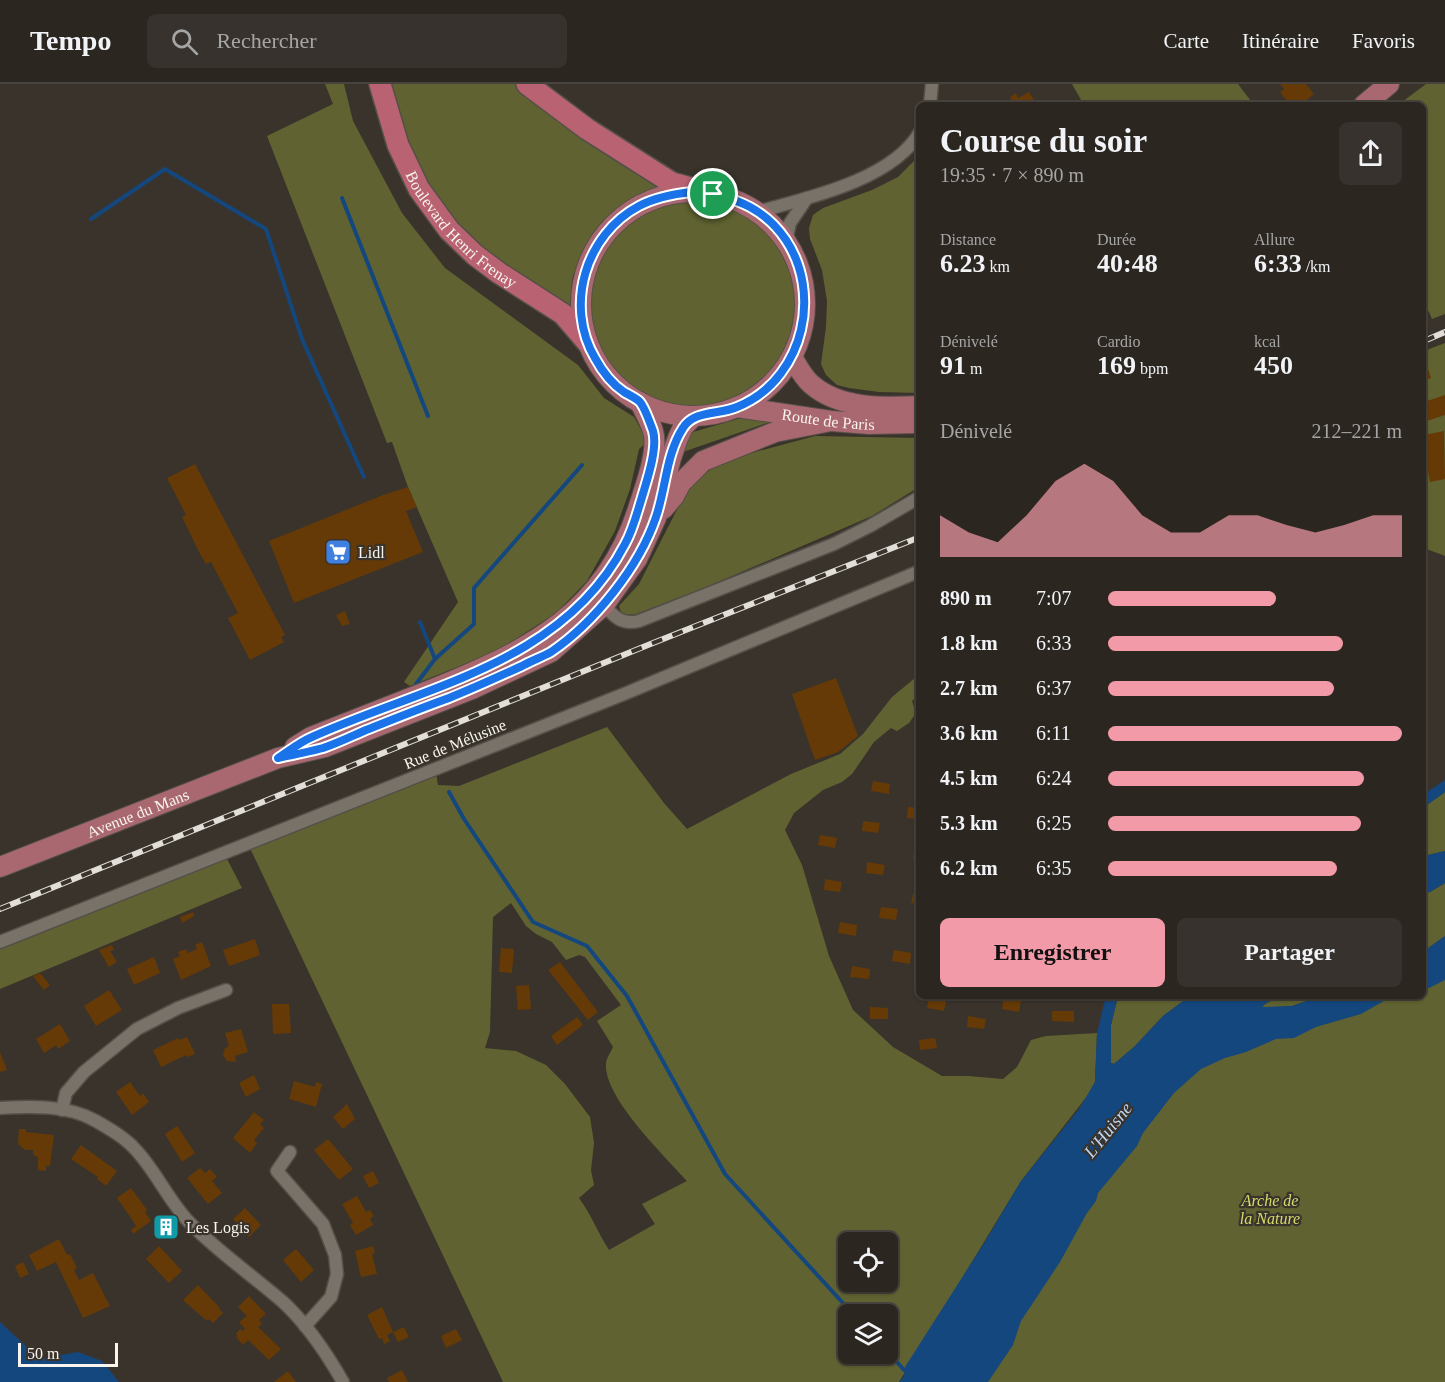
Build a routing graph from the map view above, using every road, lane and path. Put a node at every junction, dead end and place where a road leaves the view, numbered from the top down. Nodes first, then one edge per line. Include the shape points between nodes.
1 (380, 84) edge
2 (527, 84) edge
3 (932, 84) edge
4 (1389, 84) edge
5 (930, 102) edge
6 (1368, 102) edge
7 (916, 137) edge
8 (713, 194) junction
9 (807, 198) junction
10 (757, 212) junction
11 (786, 242) junction
12 (587, 342) junction
13 (792, 357) junction
14 (640, 402) junction
15 (916, 406) edge
16 (737, 407) junction
17 (694, 416) junction
18 (831, 421) junction
19 (916, 423) edge
20 (916, 499) edge
21 (656, 518) junction
22 (916, 573) edge
23 (604, 605) junction
24 (278, 758) junction
25 (0, 867) edge
26 (0, 942) edge
27 (226, 990) dead end
28 (0, 1108) edge
29 (62, 1110) junction
30 (290, 1152) dead end
31 (305, 1326) junction
32 (343, 1382) edge

1 - 12 highway, Boulevard Henri Frenay via 398,145 419,189 449,230 498,273 563,314
2 - 8 highway via 587,129 672,183
3 - 5 street
4 - 6 main road
7 - 9 street via 883,169
8 - 10 main road
8 - 12 main road via 692,192 656,198 630,211 610,229 590,259 582,284 580,308
9 - 10 street
9 - 11 street via 790,224
10 - 11 main road
11 - 13 main road via 796,258 805,299 802,331
12 - 14 main road via 607,376
13 - 15 main road, Route de Paris via 809,382 834,399 855,404
13 - 16 main road via 765,390
14 - 17 main road via 663,412
14 - 24 main road, Avenue du Mans via 654,433 654,445 638,511 615,562 570,615 550,632 496,663 311,737
16 - 17 main road
16 - 18 main road, Route de Paris
17 - 21 main road, Avenue du Mans via 683,427 675,446
18 - 19 main road, Route de Paris
18 - 21 main road via 775,432 703,461
20 - 23 street via 834,544 639,621 621,621
21 - 23 main road, Avenue du Mans via 637,559
22 - 26 street, Rue de Mélusine via 624,694
23 - 24 main road, Avenue du Mans via 551,652 532,661 325,747
24 - 25 main road, Avenue du Mans
27 - 29 street via 137,1029 84,1072 66,1093
28 - 29 street
29 - 31 street via 91,1118 134,1147 188,1221 285,1304
30 - 31 street via 277,1171 323,1224 331,1239 337,1274 332,1297
31 - 32 street

